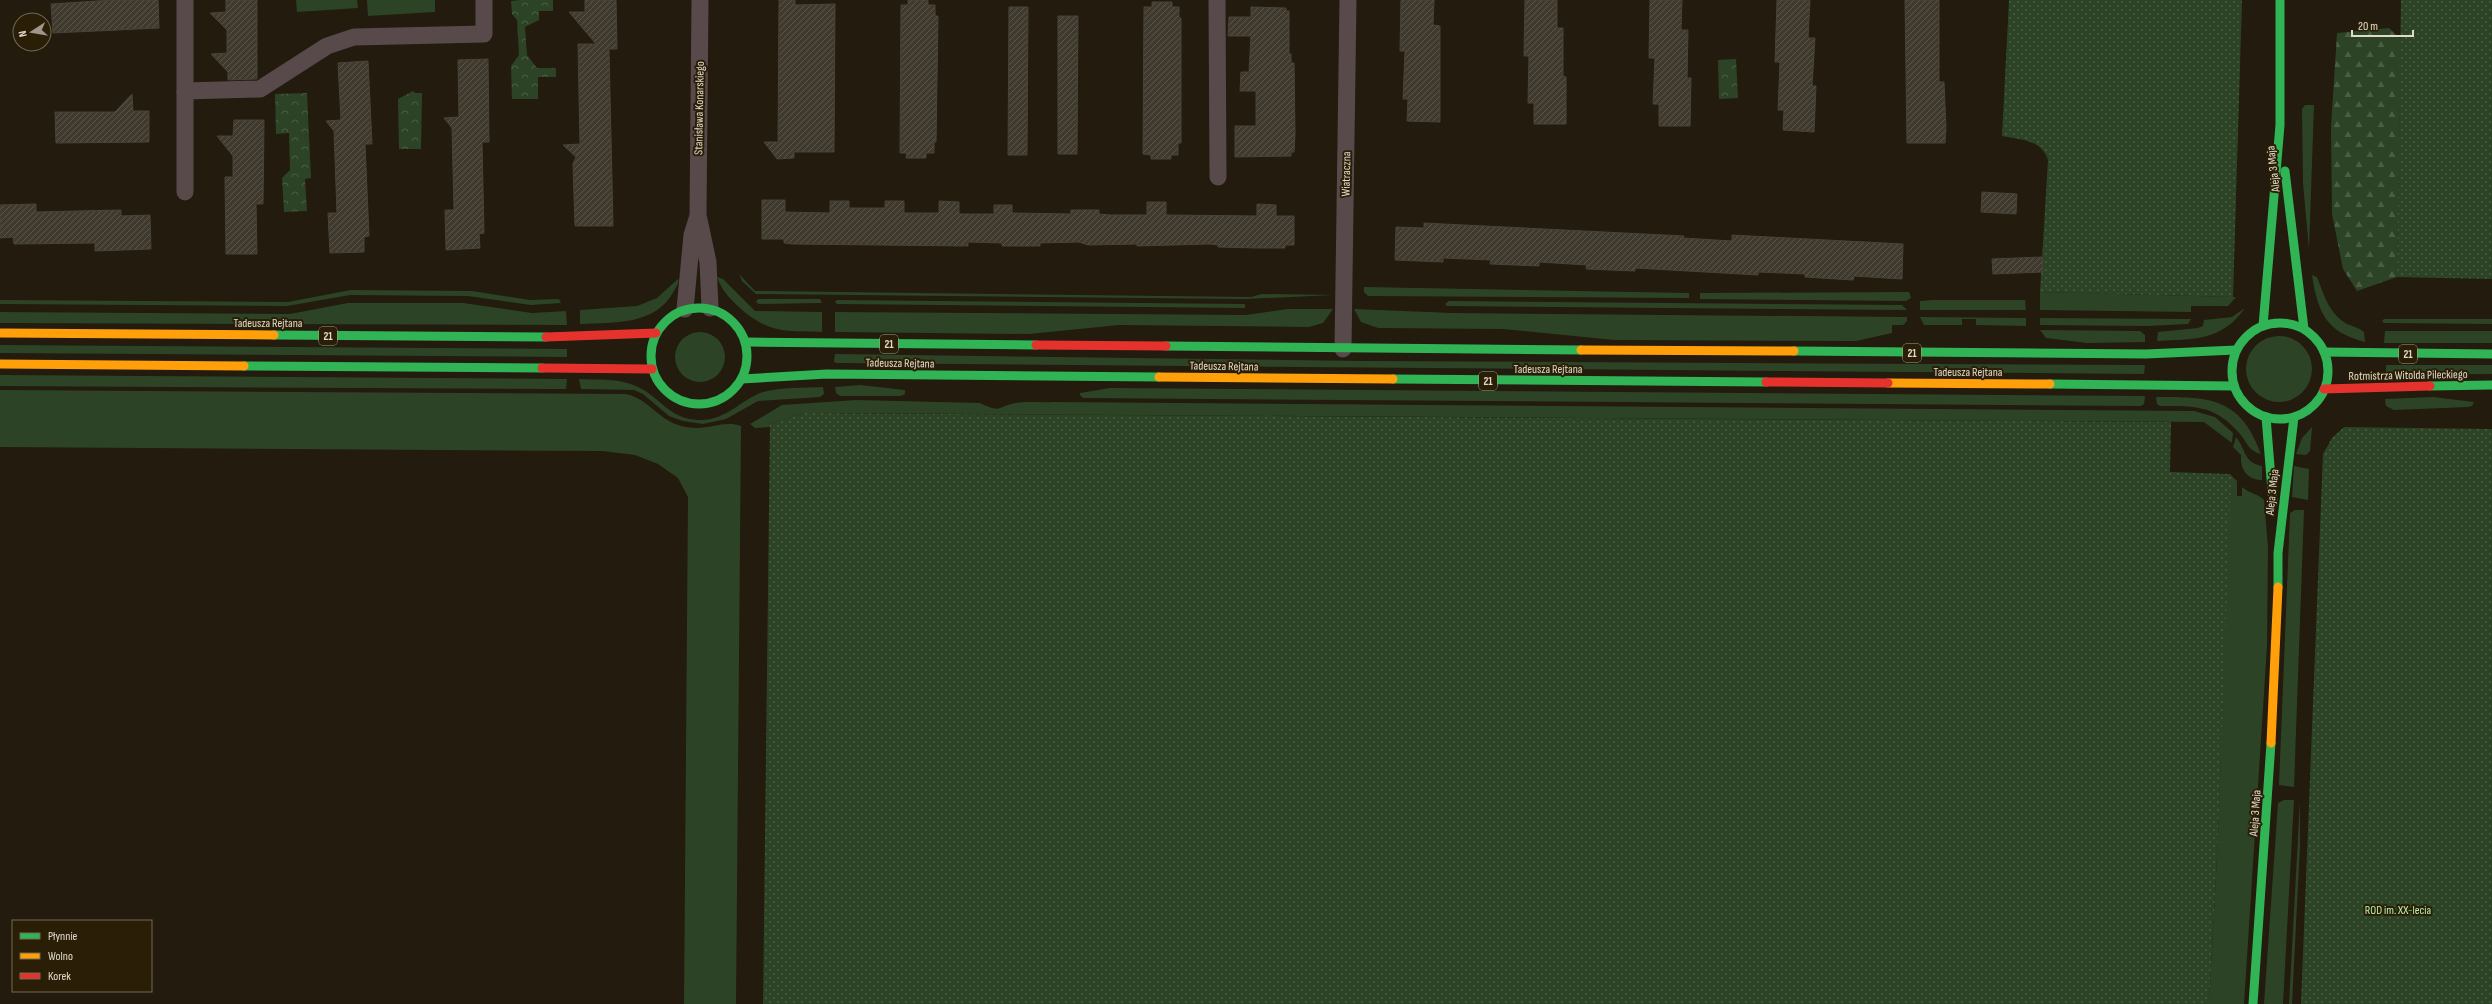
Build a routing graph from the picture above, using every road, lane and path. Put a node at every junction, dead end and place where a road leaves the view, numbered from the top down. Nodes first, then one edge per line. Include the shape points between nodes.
1 (185, 0) edge
2 (484, 0) edge
3 (700, 0) edge
4 (1217, 0) edge
5 (1348, 0) edge
6 (2280, 0) edge
7 (185, 91) junction
8 (2280, 125) junction
9 (1218, 177) dead end
10 (185, 192) dead end
11 (698, 215) junction
12 (710, 308) junction
13 (685, 309) junction
14 (2263, 326) junction
15 (2304, 329) junction
16 (656, 333) junction
17 (0, 334) edge
18 (747, 342) junction
19 (1343, 348) junction
20 (2236, 350) junction
21 (2324, 352) junction
22 (2492, 354) edge
23 (0, 364) edge
24 (652, 368) junction
25 (742, 380) junction
26 (2492, 385) edge
27 (2234, 386) junction
28 (2324, 389) junction
29 (2266, 417) junction
30 (2294, 417) junction
31 (2278, 553) junction
32 (2254, 1004) edge

1 - 7 street
2 - 7 street via 484,34 354,37 327,46 260,89
3 - 11 street, Stanisława Konarskiego
4 - 9 street
5 - 19 street, Wiatraczna
6 - 8 main road, Aleja 3 Maja
7 - 10 street
8 - 14 main road, Aleja 3 Maja
8 - 15 main road, Aleja 3 Maja
11 - 12 street, Stanisława Konarskiego via 708,262
11 - 13 street, Stanisława Konarskiego via 692,236
12 - 13 main road
12 - 18 main road via 726,315 739,327
13 - 16 main road via 669,319
14 - 15 main road via 2291,324
14 - 20 main road via 2247,336
15 - 21 main road via 2316,339
16 - 17 main road, Tadeusza Rejtana / 21 via 538,337
16 - 24 main road via 651,350
18 - 19 main road, Tadeusza Rejtana / 21
18 - 25 main road via 748,361
19 - 20 main road, Tadeusza Rejtana / 21 via 2130,354
20 - 27 main road via 2232,368
21 - 22 main road, Rotmistrza Witolda Pileckiego / 21
21 - 28 main road via 2328,371
23 - 24 main road
24 - 25 main road via 661,386 675,399 694,405 713,403 730,394
25 - 27 main road, Tadeusza Rejtana / 21 via 827,374
26 - 28 main road, Rotmistrza Witolda Pileckiego
27 - 29 main road via 2241,400 2252,410
28 - 30 main road via 2312,406
29 - 30 main road
29 - 31 main road, Aleja 3 Maja
30 - 31 main road, Aleja 3 Maja
31 - 32 main road, Aleja 3 Maja via 2278,623

